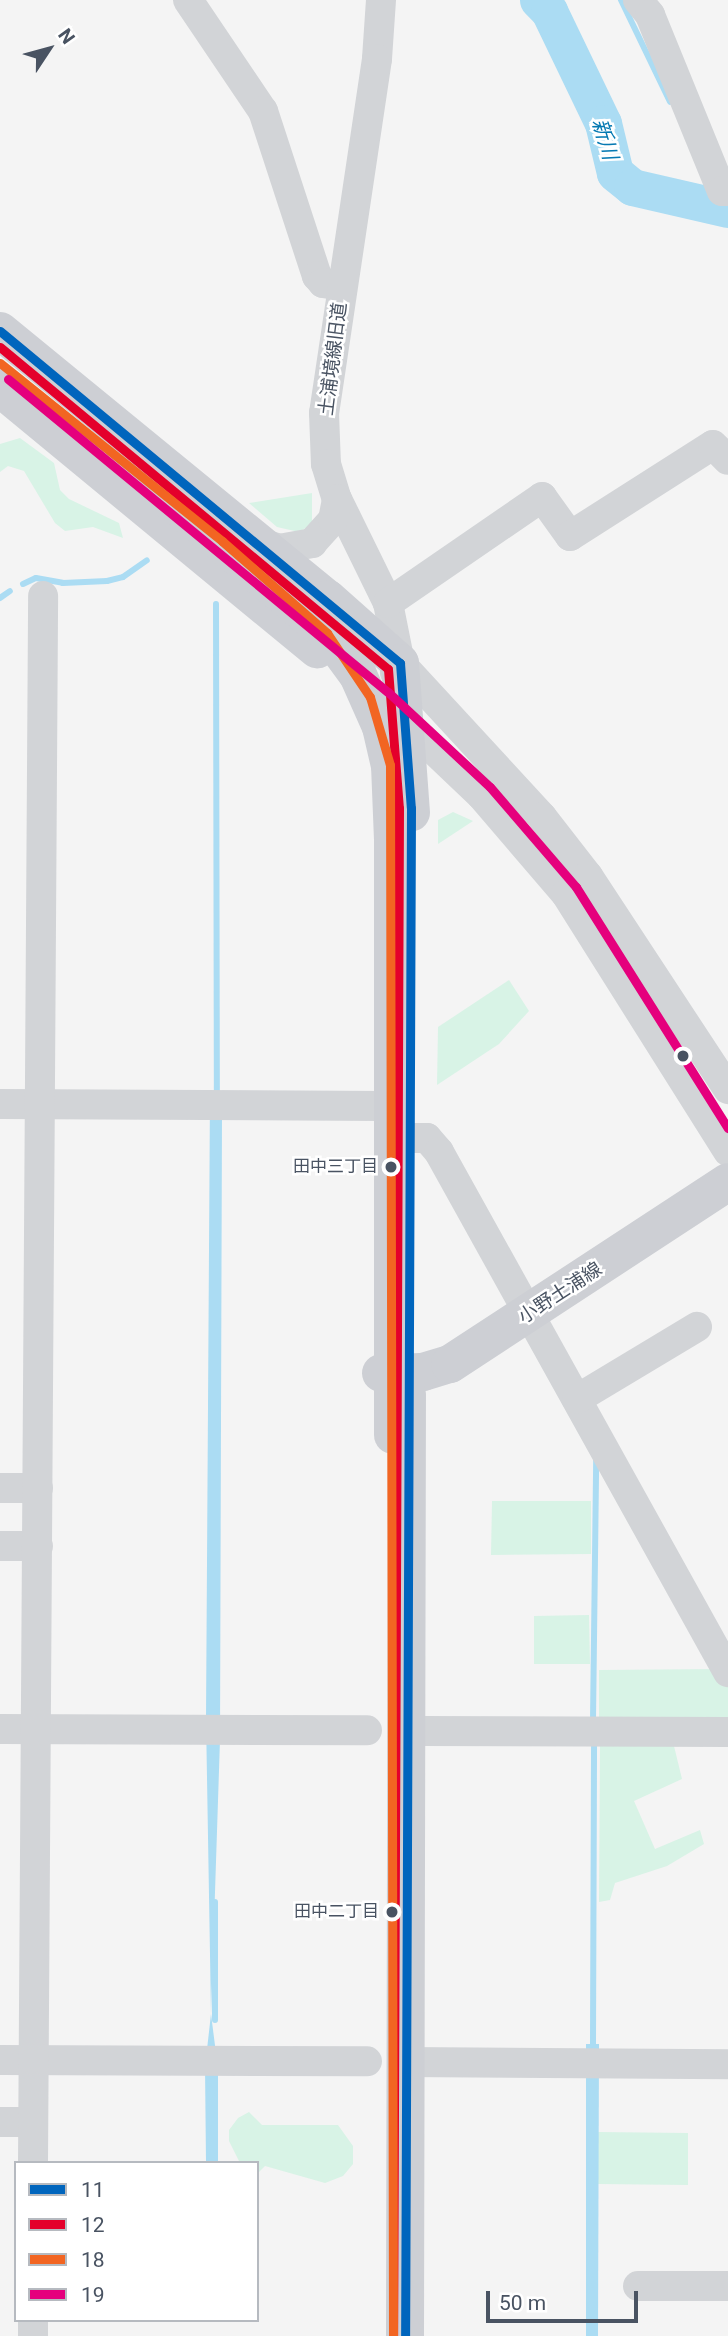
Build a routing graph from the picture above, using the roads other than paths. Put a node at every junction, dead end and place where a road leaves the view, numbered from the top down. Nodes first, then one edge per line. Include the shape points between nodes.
1 (188, 0) edge
2 (381, 0) edge
3 (638, 0) edge
4 (728, 191) edge
5 (342, 286) junction
6 (0, 331) edge
7 (0, 363) edge
8 (0, 388) edge
9 (728, 460) edge
10 (337, 499) junction
11 (261, 543) junction
12 (43, 596) dead end
13 (388, 603) junction
14 (400, 663) junction
15 (393, 712) junction
16 (728, 1089) edge
17 (0, 1104) edge
18 (41, 1104) junction
19 (382, 1106) junction
20 (408, 1138) junction
21 (728, 1152) edge
22 (728, 1182) edge
23 (530, 1314) junction
24 (697, 1327) dead end
25 (394, 1373) junction
26 (577, 1399) junction
27 (0, 1488) edge
28 (38, 1488) junction
29 (0, 1546) edge
30 (38, 1546) junction
31 (728, 1672) edge
32 (0, 1729) edge
33 (36, 1729) junction
34 (367, 1730) dead end
35 (421, 1731) dead end
36 (728, 1732) edge
37 (33, 2059) junction
38 (0, 2060) edge
39 (367, 2061) dead end
40 (405, 2062) junction
41 (728, 2064) edge
42 (0, 2122) edge
43 (33, 2122) junction
44 (33, 2161) edge
45 (638, 2286) dead end
46 (728, 2286) edge
47 (381, 2336) edge
48 (393, 2336) edge
49 (405, 2336) edge

1 - 5 street via 263,111 317,276 323,283
2 - 5 street, 土浦境線旧道 via 377,59
3 - 4 street via 650,15 722,191
5 - 10 street, 土浦境線旧道 via 324,413 326,464
6 - 11 main road
7 - 48 main road, bridge via 327,633 370,697 390,765
8 - 15 main road
9 - 13 street via 713,445 570,537 542,497
10 - 11 street via 333,520 312,543 279,549
10 - 13 street, 土浦境線旧道
11 - 14 main road
12 - 18 street
13 - 14 street, 土浦境線旧道
14 - 15 main road
14 - 16 street via 533,808 588,876
15 - 19 main road
15 - 20 main road via 411,808
15 - 21 street via 523,840 566,894
17 - 18 street
18 - 19 street
18 - 28 street
19 - 25 main road
20 - 23 street via 426,1138 439,1152
20 - 25 main road
22 - 23 main road, 小野土浦線
23 - 25 main road, 小野土浦線 via 450,1364
23 - 26 street
24 - 26 street
25 - 40 main road
25 - 47 main road
26 - 31 street
27 - 28 street
28 - 30 street
29 - 30 street
30 - 33 street
32 - 33 street
33 - 34 street
33 - 37 street
35 - 36 street
37 - 38 street
37 - 39 street
37 - 43 street
40 - 41 street
40 - 49 main road
42 - 43 street
43 - 44 street
45 - 46 street

